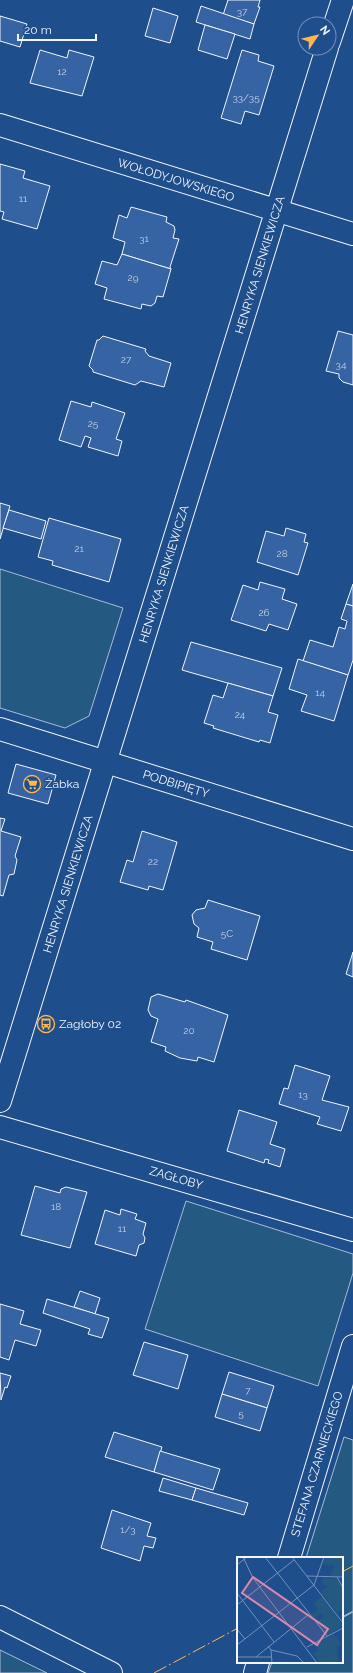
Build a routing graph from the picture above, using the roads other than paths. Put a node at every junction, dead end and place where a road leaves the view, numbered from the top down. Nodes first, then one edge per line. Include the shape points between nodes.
1 (343, 0) edge
2 (337, 18) edge
3 (325, 56) edge
4 (0, 125) edge
5 (277, 211) junction
6 (353, 234) edge
7 (0, 729) edge
8 (106, 762) junction
9 (353, 839) edge
10 (0, 1101) edge
11 (0, 1127) edge
12 (353, 1230) edge
13 (353, 1346) edge
14 (289, 1557) edge
15 (0, 1617) edge
16 (258, 1663) edge
17 (111, 1673) edge
18 (255, 1673) edge

1 - 2 street
3 - 5 street, HENRYKA SIENKIEWICZA
4 - 5 street, WOŁODYJOWSKIEGO
5 - 6 street, WOŁODYJOWSKIEGO
5 - 8 street, HENRYKA SIENKIEWICZA
7 - 8 street, PODBIPIĘTY
8 - 9 street, PODBIPIĘTY
8 - 10 street, HENRYKA SIENKIEWICZA
11 - 12 street, ZAGŁOBY
13 - 14 street, STEFANA CZARNIECKIEGO
15 - 17 street
16 - 18 street

